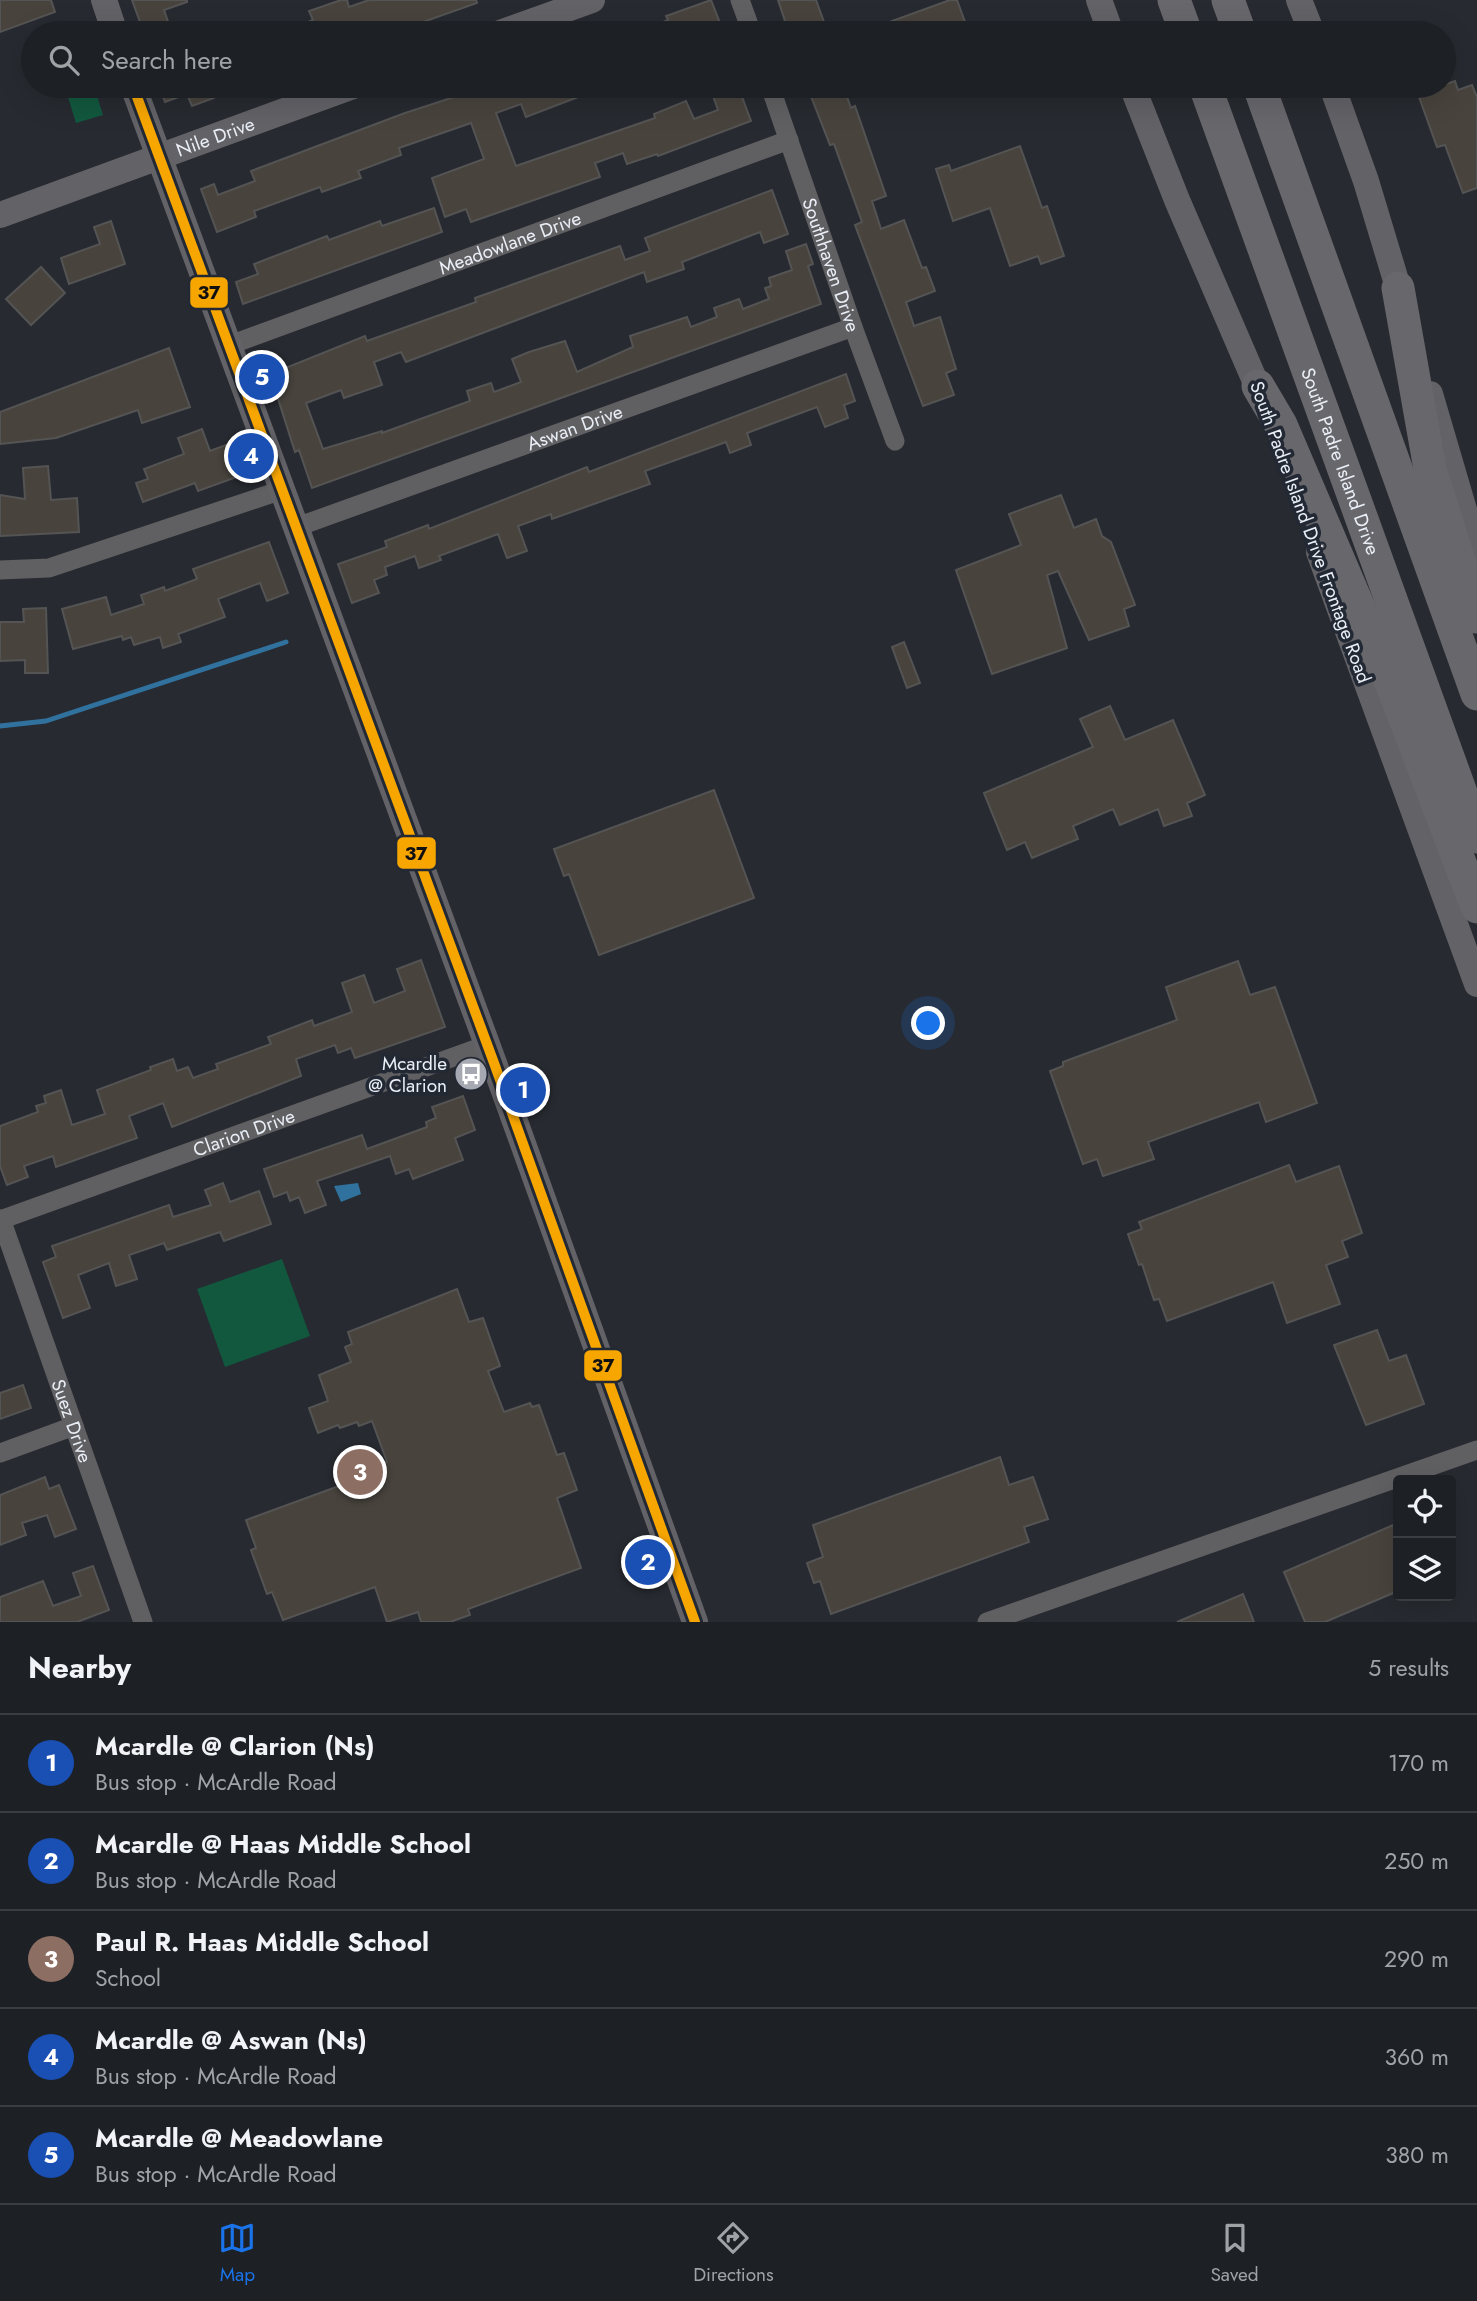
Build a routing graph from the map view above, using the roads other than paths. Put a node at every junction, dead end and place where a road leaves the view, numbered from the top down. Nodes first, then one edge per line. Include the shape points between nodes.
1 (104, 0) edge
2 (593, 0) edge
3 (740, 0) edge
4 (1099, 0) edge
5 (1107, 0) edge
6 (1174, 0) edge
7 (1228, 0) edge
8 (1299, 0) edge
9 (111, 21) edge
10 (534, 21) edge
11 (748, 21) edge
12 (1107, 21) edge
13 (1110, 21) edge
14 (1182, 21) edge
15 (1236, 21) edge
16 (1307, 21) edge
17 (137, 98) edge
18 (320, 98) edge
19 (774, 98) edge
20 (1137, 98) edge
21 (1209, 98) edge
22 (1263, 98) edge
23 (1336, 98) edge
24 (789, 140) junction
25 (158, 156) junction
26 (0, 215) edge
27 (1398, 288) junction
28 (853, 327) junction
29 (230, 345) junction
30 (1258, 386) junction
31 (895, 441) dead end
32 (282, 490) junction
33 (294, 528) junction
34 (1477, 554) edge
35 (0, 570) edge
36 (1477, 617) edge
37 (1477, 694) edge
38 (1477, 837) edge
39 (1477, 907) edge
40 (1477, 984) edge
41 (487, 1045) junction
42 (0, 1220) edge
43 (74, 1426) junction
44 (1477, 1450) edge
45 (0, 1453) edge
46 (143, 1622) edge
47 (695, 1622) edge
48 (986, 1622) edge

1 - 9 main road
2 - 10 main road
3 - 11 street
4 - 12 main road
5 - 13 main road
6 - 14 highway
7 - 15 highway
8 - 16 main road
17 - 25 main road
18 - 25 main road, Nile Drive
19 - 24 street, Southhaven Drive
20 - 30 main road, South Padre Island Drive Frontage Road
21 - 38 highway, South Padre Island Drive
22 - 37 highway
23 - 27 main road
24 - 28 street, Southhaven Drive
24 - 29 street, Meadowlane Drive
25 - 26 main road, Nile Drive
25 - 29 main road
27 - 34 main road
27 - 36 highway via 1430,469
28 - 31 street, Southhaven Drive
28 - 33 street, Aswan Drive
29 - 32 main road
30 - 39 highway via 1281,425 1390,680
30 - 40 main road, South Padre Island Drive Frontage Road
32 - 33 main road
32 - 35 street via 49,568
33 - 41 main road
41 - 42 street, Clarion Drive
41 - 47 main road
42 - 43 street, Suez Drive
43 - 45 street
43 - 46 street, Suez Drive
44 - 48 street

